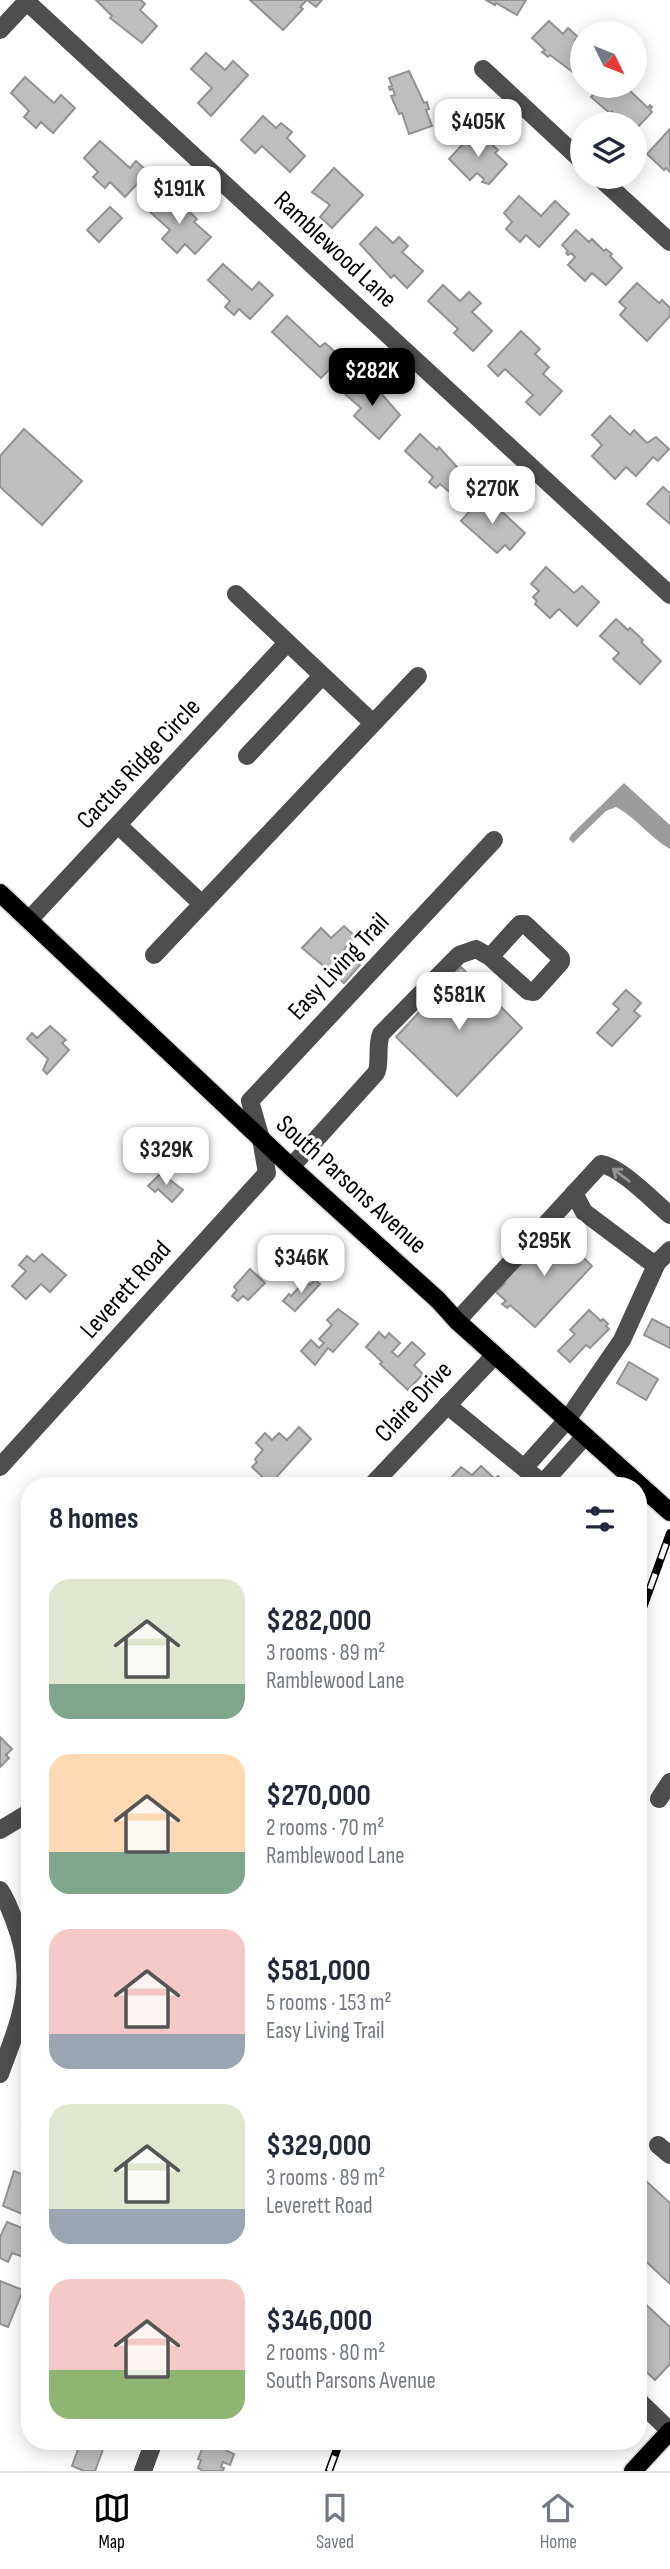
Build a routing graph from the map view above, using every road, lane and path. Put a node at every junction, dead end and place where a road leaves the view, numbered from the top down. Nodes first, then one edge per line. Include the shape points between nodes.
1 (28, 1) edge
2 (0, 30) edge
3 (483, 69) dead end
4 (570, 150) edge
5 (612, 189) edge
6 (670, 242) edge
7 (236, 594) dead end
8 (670, 595) edge
9 (287, 643) junction
10 (322, 676) junction
11 (418, 676) dead end
12 (373, 723) junction
13 (247, 756) dead end
14 (118, 825) junction
15 (494, 840) dead end
16 (0, 893) edge
17 (202, 904) junction
18 (29, 920) junction
19 (154, 955) dead end
20 (490, 957) junction
21 (261, 1139) junction
22 (291, 1167) junction
23 (574, 1193) junction
24 (670, 1216) edge
25 (664, 1256) edge
26 (457, 1321) junction
27 (495, 1355) junction
28 (447, 1405) junction
29 (567, 1420) junction
30 (585, 1436) junction
31 (0, 1467) edge
32 (525, 1467) junction
33 (380, 1477) edge
34 (536, 1477) edge
35 (551, 1477) edge
36 (631, 1477) edge
37 (647, 1491) edge
38 (670, 1512) edge
39 (670, 1782) edge
40 (659, 1799) dead end
41 (21, 1817) edge
42 (0, 1830) edge
43 (0, 1890) edge
44 (21, 1940) edge
45 (21, 2014) edge
46 (0, 2074) edge
47 (647, 2409) edge
48 (670, 2431) edge
49 (151, 2450) edge
50 (143, 2471) edge
51 (633, 2471) edge

1 - 2 street
1 - 8 street, Ramblewood Lane
3 - 4 street
5 - 6 street
7 - 9 street
9 - 10 street
9 - 14 street, Cactus Ridge Circle
10 - 12 street
10 - 13 street
11 - 12 street
12 - 17 street
14 - 17 street
14 - 18 street, Cactus Ridge Circle
15 - 21 street, Easy Living Trail via 250,1101
16 - 18 main road, South Parsons Avenue
17 - 19 street
18 - 21 main road, South Parsons Avenue
20 - 20 street via 534,992 561,962 525,924
20 - 22 street via 476,949 459,955 382,1034 376,1073
21 - 22 main road, South Parsons Avenue
21 - 31 street, Leverett Road via 267,1173
22 - 26 main road, South Parsons Avenue
24 -> 23 street via 608,1165 601,1164
23 - 25 street via 584,1212 643,1257
23 - 26 street
25 - 29 street via 622,1340
26 - 27 main road, South Parsons Avenue
27 - 28 street, Claire Drive
27 - 29 main road, South Parsons Avenue
28 - 32 street
28 - 33 street, Claire Drive
29 - 30 main road, South Parsons Avenue
29 - 32 street
30 - 35 street
30 - 36 main road, South Parsons Avenue
32 - 34 street
37 - 38 main road, South Parsons Avenue
39 - 40 street
41 - 42 street
43 - 44 street
45 - 46 street
47 - 48 street
48 - 51 main road
49 - 50 street

